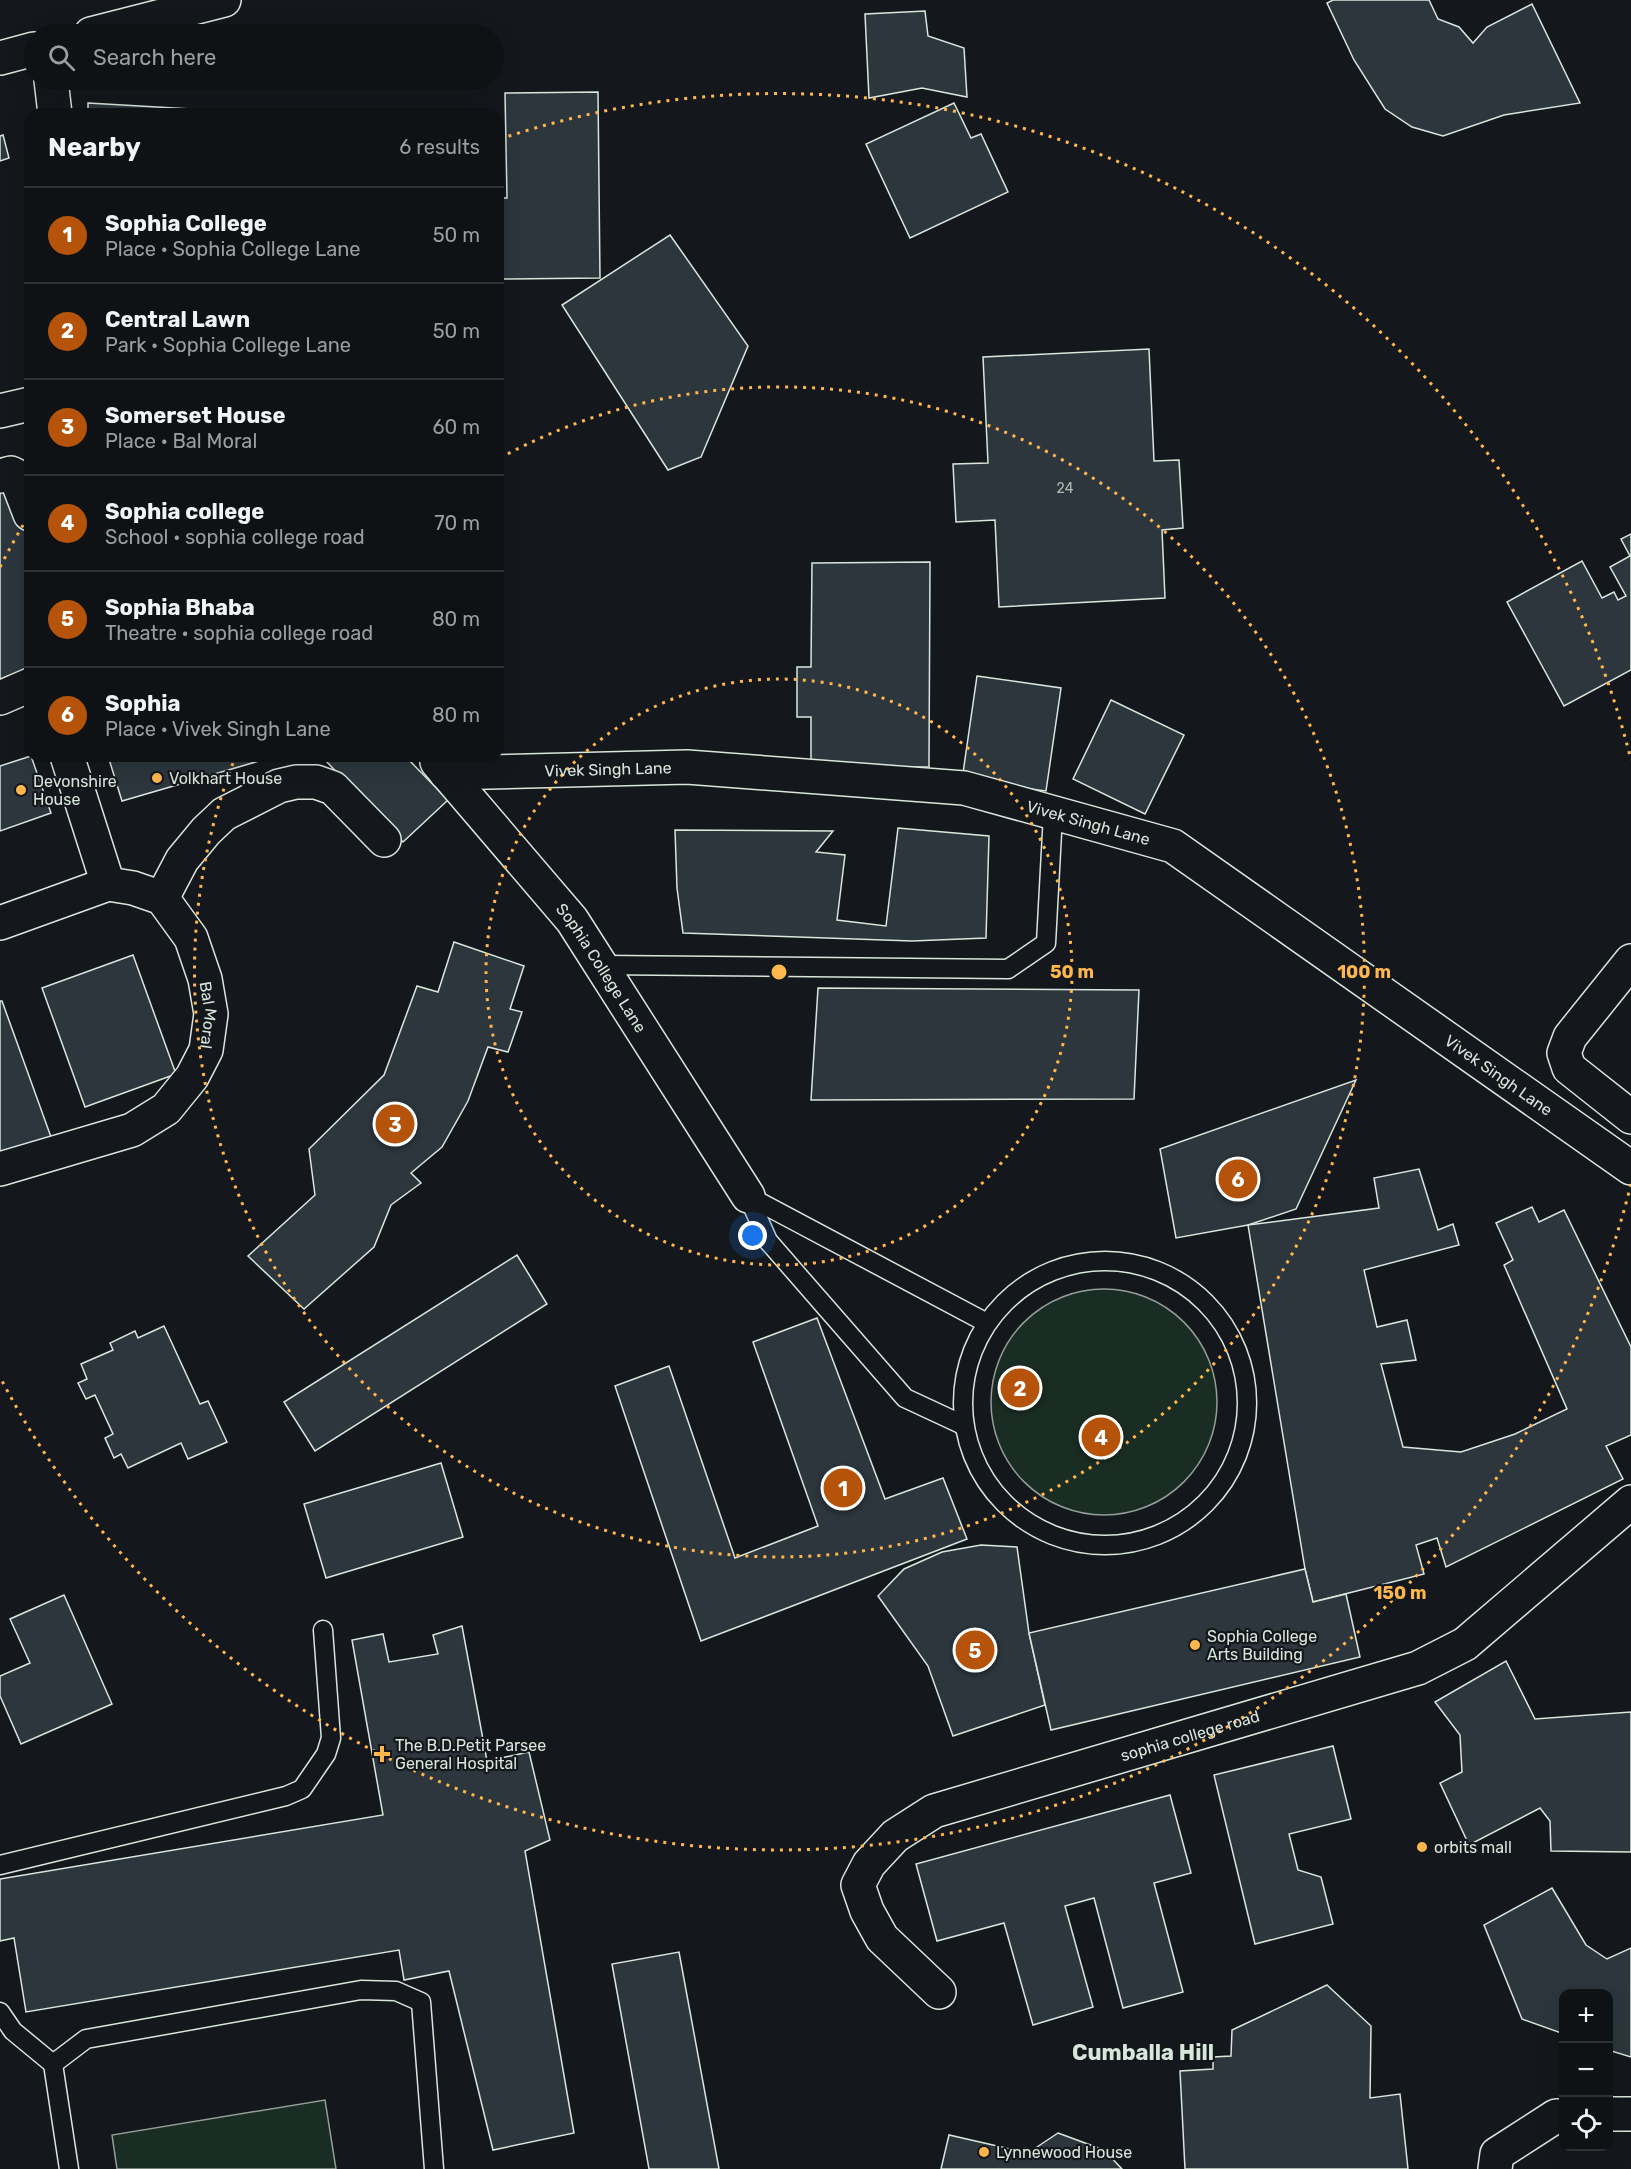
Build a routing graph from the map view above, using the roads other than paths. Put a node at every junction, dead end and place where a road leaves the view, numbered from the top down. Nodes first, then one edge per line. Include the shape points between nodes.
1 (224, 0) edge
2 (130, 24) edge
3 (24, 52) edge
4 (0, 58) edge
5 (52, 90) edge
6 (54, 108) edge
7 (24, 405) edge
8 (0, 411) edge
9 (0, 476) edge
10 (24, 499) edge
11 (24, 688) edge
12 (0, 698) edge
13 (69, 762) edge
14 (439, 764) edge
15 (1053, 814) junction
16 (384, 840) dead end
17 (108, 884) junction
18 (162, 898) junction
19 (7, 921) edge
20 (1631, 961) edge
21 (601, 965) junction
22 (1631, 1117) edge
23 (1631, 1168) edge
24 (0, 1169) edge
25 (748, 1196) junction
26 (986, 1322) junction
27 (963, 1425) junction
28 (1631, 1502) edge
29 (323, 1630) dead end
30 (0, 1865) edge
31 (939, 1992) dead end
32 (0, 2012) edge
33 (53, 2064) junction
34 (1613, 2114) edge
35 (1631, 2114) edge
36 (1559, 2116) edge
37 (69, 2169) edge
38 (435, 2169) edge
39 (1495, 2169) edge

1 - 2 street
3 - 4 street
5 - 6 street
7 - 8 street
9 - 10 street via 15,476
11 - 12 street
13 - 17 street
14 - 15 street, Vivek Singh Lane via 687,767 964,788
14 - 21 street, Sophia College Lane via 572,920
15 - 21 lane via 1046,943 1008,969
15 - 23 street, Vivek Singh Lane via 1173,846
16 - 18 street via 333,788 316,782 279,786 224,814 206,831 182,860
17 - 18 street
17 - 19 street
18 - 24 street, Bal Moral via 191,938 205,979 211,1014 206,1050 192,1077 165,1109 132,1130
20 - 22 street via 1570,1037 1564,1053 1569,1068
21 - 25 street, Sophia College Lane
25 - 26 lane
25 - 27 lane via 768,1241 905,1398
26 - 27 lane via 968,1361 962,1393
26 - 27 lane via 1011,1295 1052,1270 1098,1260 1145,1266 1187,1285 1221,1318 1242,1360 1248,1408 1239,1454 1214,1494 1178,1525 1134,1542 1087,1544 1042,1531 1012,1512 989,1487 972,1456
28 - 31 street, sophia college road via 1465,1644 1418,1668 934,1811 894,1836 868,1864 858,1885 882,1938
29 - 30 lane via 331,1738 326,1754 302,1789
32 - 33 lane via 13,2031
33 - 37 lane
33 - 38 lane via 86,2039 361,1990 396,1991 421,2002
34 - 35 street
36 - 39 street via 1497,2154

